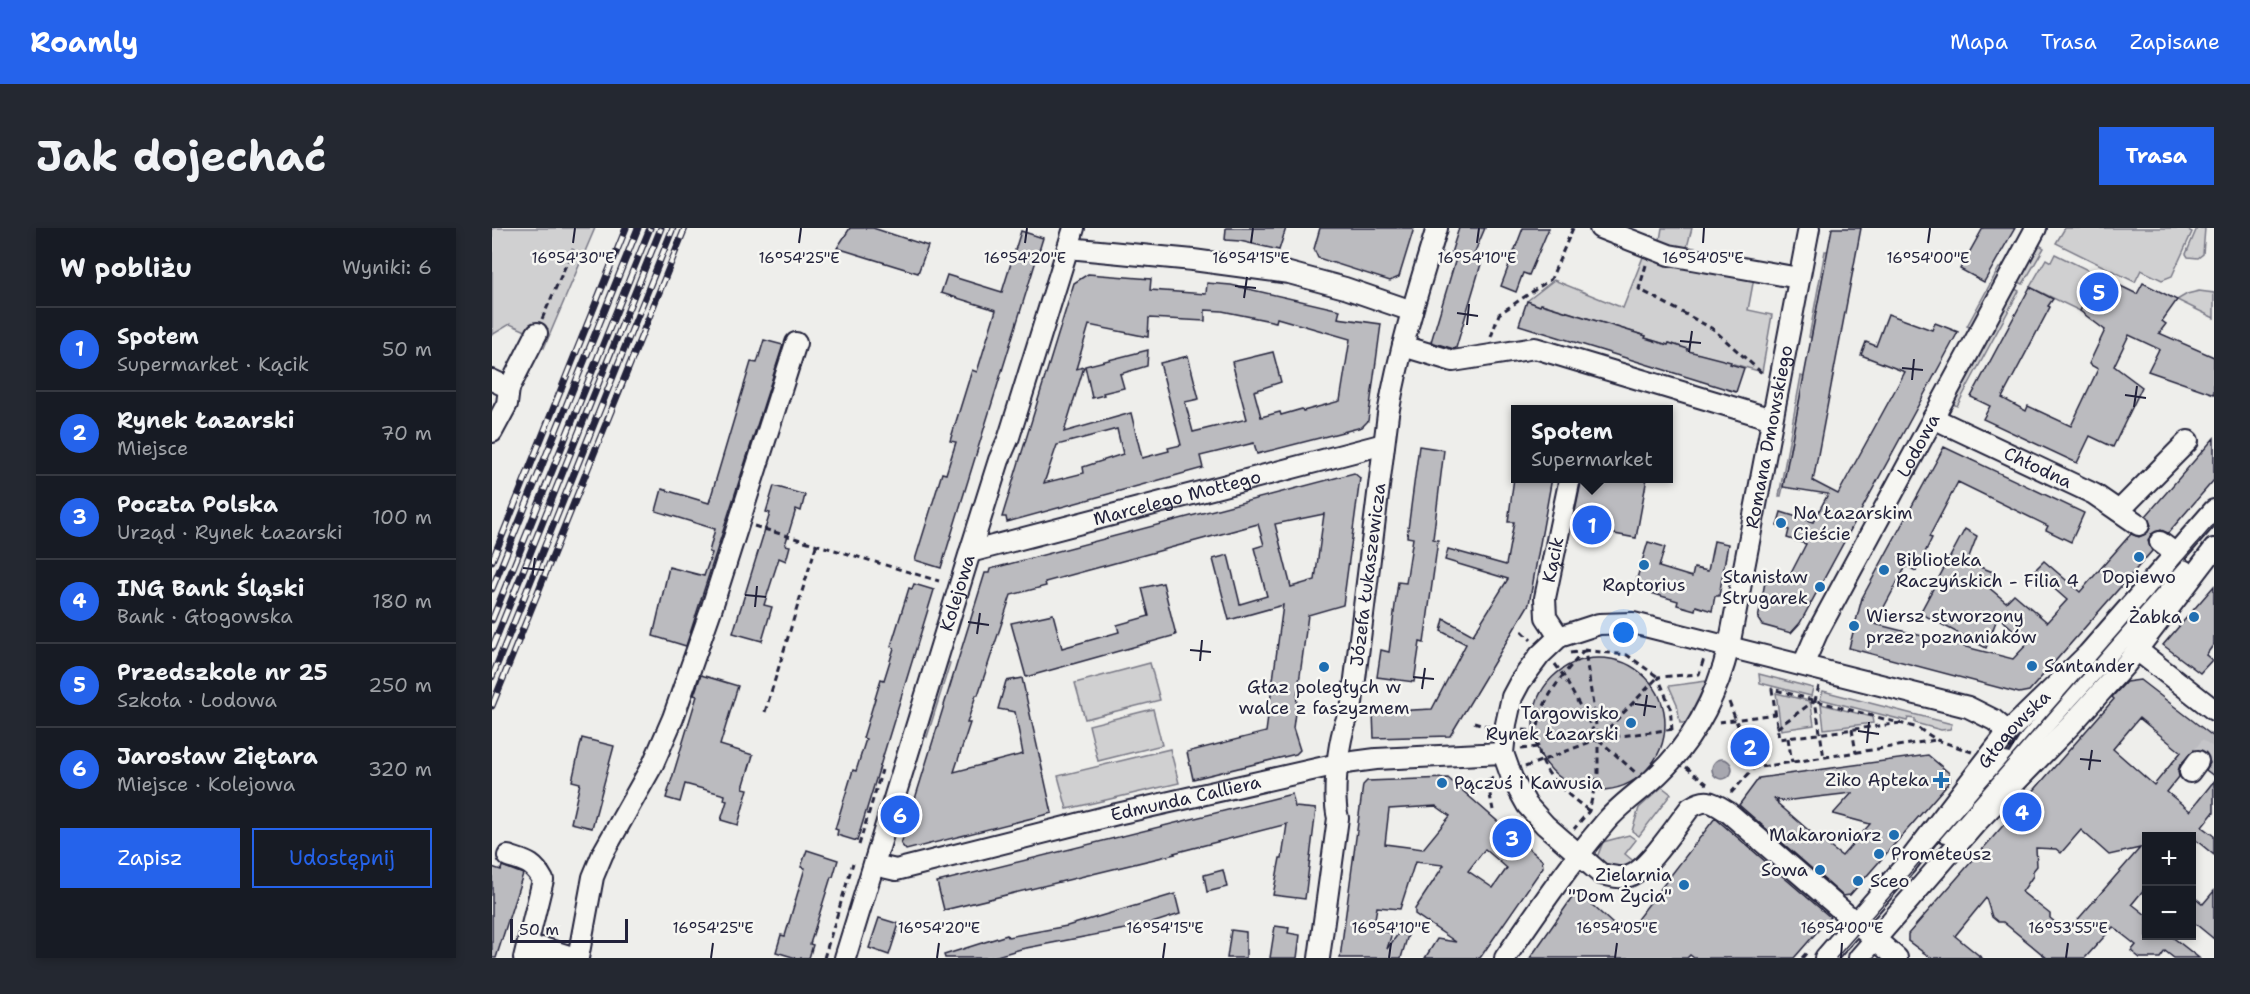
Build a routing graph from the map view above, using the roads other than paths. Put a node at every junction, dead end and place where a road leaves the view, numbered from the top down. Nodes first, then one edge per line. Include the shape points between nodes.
1 (1074, 228) edge
2 (1437, 228) edge
3 (1600, 228) edge
4 (1809, 228) edge
5 (2036, 228) edge
6 (1068, 248) junction
7 (1799, 278) junction
8 (1412, 311) junction
9 (537, 333) road end
10 (796, 343) dead end
11 (1403, 346) junction
12 (501, 384) edge
13 (1933, 418) junction
14 (1772, 419) junction
15 (492, 432) edge
16 (2187, 441) dead end
17 (1384, 444) junction
18 (1569, 483) edge
19 (2214, 510) edge
20 (2120, 511) junction
21 (2139, 525) dead end
22 (2214, 540) edge
23 (2160, 542) dead end
24 (2214, 549) edge
25 (970, 552) junction
26 (2176, 554) junction
27 (1567, 641) junction
28 (1729, 646) junction
29 (2137, 650) junction
30 (2088, 654) junction
31 (1803, 665) junction
32 (2072, 693) junction
33 (2214, 710) edge
34 (2007, 732) junction
35 (2030, 740) junction
36 (1503, 753) junction
37 (1338, 764) junction
38 (1977, 823) junction
39 (1571, 848) junction
40 (508, 856) dead end
41 (1909, 861) junction
42 (874, 866) junction
43 (1856, 922) junction
44 (1875, 939) junction
45 (525, 954) edge
46 (577, 958) edge
47 (845, 958) edge
48 (1319, 958) edge
49 (1505, 958) edge
50 (1825, 958) edge
51 (1859, 958) edge
52 (1897, 958) edge

1 - 6 street, Kolejowa
2 - 8 street, Józefa Łukaszewicza
3 - 7 street via 1669,255
4 - 7 street, Romana Dmowskiego
5 - 13 street, Lodowa
6 - 8 street via 1289,273
6 - 25 street, Kolejowa
7 - 14 street, Romana Dmowskiego
8 - 11 street, Józefa Łukaszewicza
9 - 12 street
10 - 46 street via 673,718 654,765 603,853 593,878
11 - 14 street via 1453,361 1535,348
11 - 17 street, Józefa Łukaszewicza
12 - 15 street via 507,404
13 - 20 street, Chłodna via 2094,494
13 - 31 street, Lodowa
14 - 28 street, Romana Dmowskiego
16 - 20 street
17 - 25 street, Marcelego Mottego
17 - 37 street, Józefa Łukaszewicza via 1351,711 1344,722
18 - 27 street, Kącik via 1544,609 1549,623
19 - 26 street, Głogowska
20 - 21 street, Chłodna
22 - 32 street via 2205,544
23 - 26 street
24 - 29 street, Głogowska
25 - 42 street, Kolejowa
26 - 30 street, Głogowska
27 - 28 street via 1599,624 1633,623
27 - 36 street via 1552,658 1528,668 1509,709 1514,729
28 - 31 street
28 - 39 street, Romana Dmowskiego via 1711,703 1675,758 1649,784 1597,817
29 - 33 street
29 - 38 street, Głogowska
30 - 32 street
30 - 34 street, Głogowska
31 - 34 street via 1968,707 1994,720
32 - 35 street
34 - 41 street, Głogowska
35 - 38 street
35 - 41 street via 2013,754 1932,847
36 - 37 street, Edmunda Calliera
36 - 39 street via 1527,805
37 - 42 street, Edmunda Calliera via 896,870
37 - 48 street, Józefa Łukaszewicza via 1334,802 1338,818
38 - 44 street, Głogowska
39 - 43 street via 1601,874 1630,876 1644,867 1690,808 1700,801 1712,802 1727,806
39 - 49 street, Romana Dmowskiego
40 - 45 street via 530,863 543,880
41 - 43 street, Głogowska
42 - 47 street, Kolejowa
43 - 44 street
43 - 50 street, Głogowska
44 - 51 street, Głogowska
44 - 52 street
45 - 46 street via 537,954 543,948

